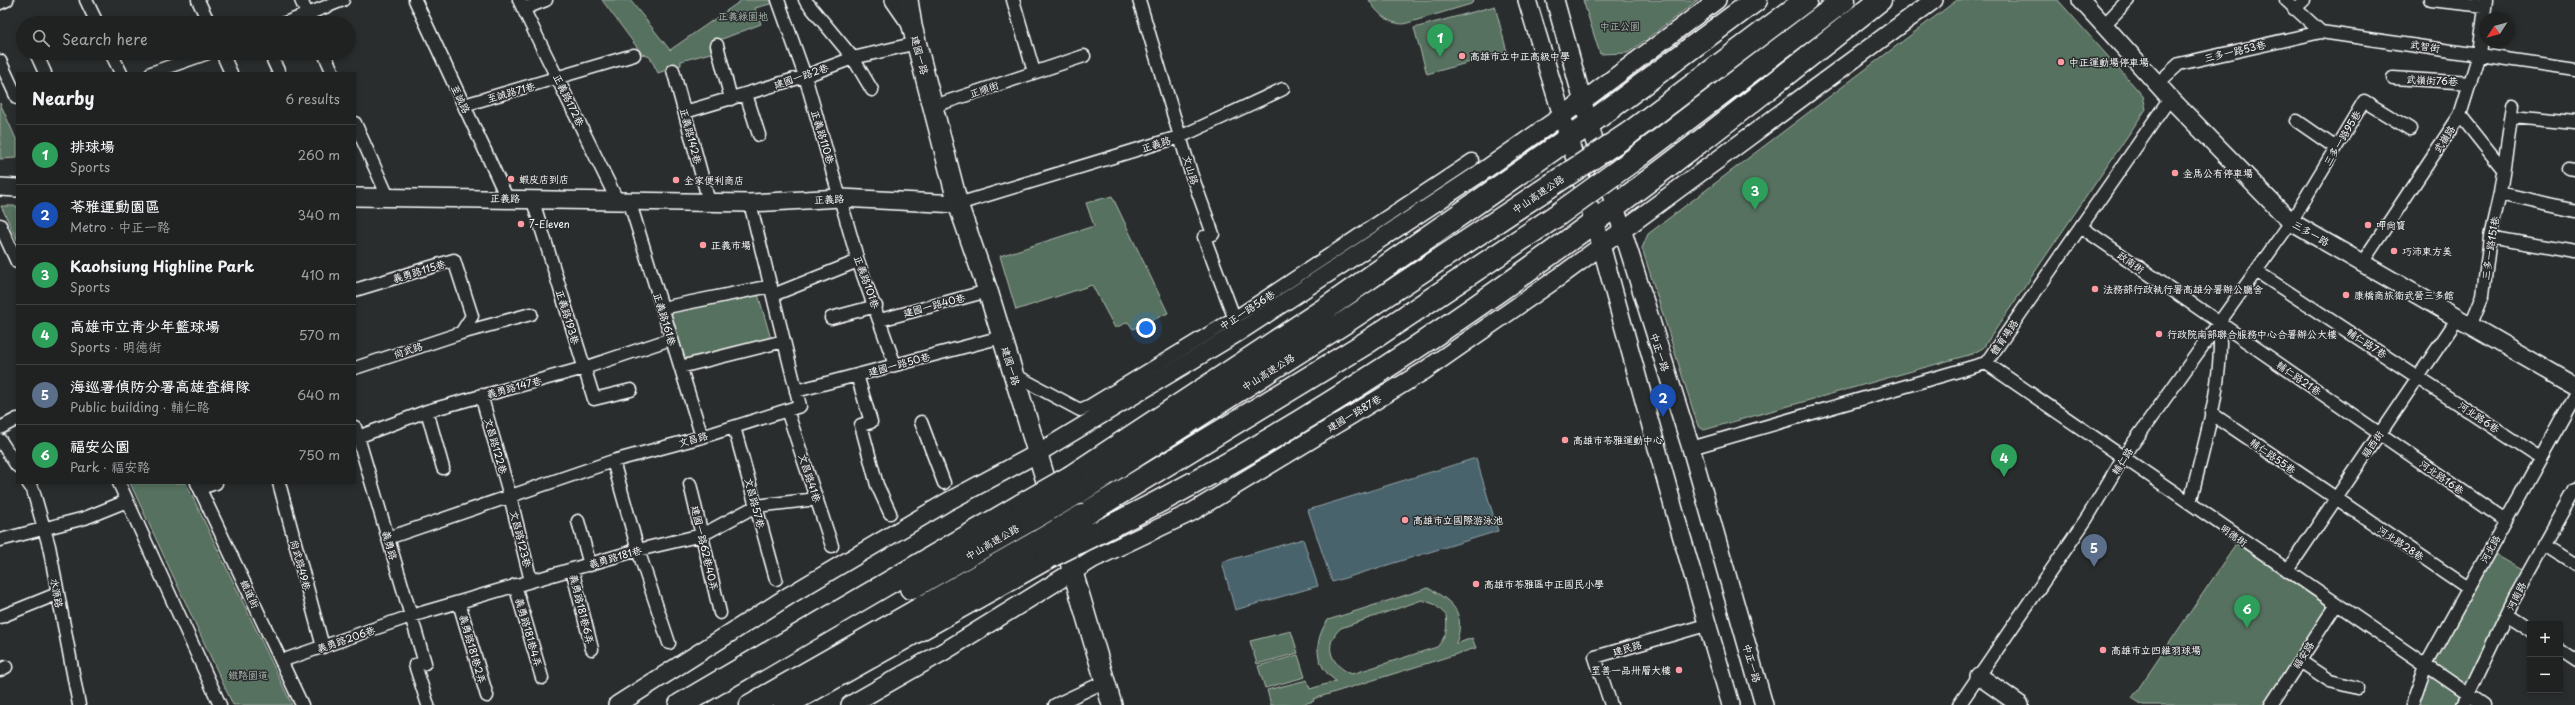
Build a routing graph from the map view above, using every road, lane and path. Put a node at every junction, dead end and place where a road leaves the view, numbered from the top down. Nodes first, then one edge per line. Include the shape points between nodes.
1 (7, 0) edge
2 (86, 0) edge
3 (198, 0) edge
4 (301, 0) edge
5 (344, 0) edge
6 (415, 0) edge
7 (546, 0) edge
8 (778, 0) edge
9 (805, 0) edge
10 (894, 0) edge
11 (908, 0) edge
12 (1013, 0) edge
13 (1139, 0) edge
14 (1527, 0) edge
15 (1555, 0) edge
16 (1717, 0) edge
17 (1756, 0) edge
18 (1806, 0) edge
19 (1844, 0) edge
20 (1880, 0) edge
21 (1919, 0) edge
22 (1934, 0) edge
23 (2081, 0) edge
24 (2128, 0) edge
25 (2286, 0) edge
26 (2304, 0) edge
27 (2430, 0) edge
28 (0, 3) edge
29 (2485, 3) edge
30 (521, 5) edge
31 (2294, 9) junction
32 (94, 16) edge
33 (206, 16) edge
34 (308, 16) edge
35 (315, 16) edge
36 (2104, 25) junction
37 (2321, 32) junction
38 (914, 34) junction
39 (717, 44) dead end
40 (2479, 54) junction
41 (634, 55) dead end
42 (1084, 56) dead end
43 (853, 58) junction
44 (40, 60) edge
45 (114, 60) edge
46 (188, 60) edge
47 (225, 60) edge
48 (273, 60) dead end
49 (327, 60) edge
50 (0, 61) edge
51 (2575, 69) edge
52 (673, 70) dead end
53 (1837, 70) junction
54 (46, 72) edge
55 (120, 72) edge
56 (154, 72) edge
57 (231, 72) edge
58 (278, 72) edge
59 (333, 72) edge
60 (1034, 72) junction
61 (805, 76) junction
62 (559, 78) junction
63 (2393, 78) dead end
64 (2471, 82) junction
65 (2157, 84) junction
66 (1283, 89) dead end
67 (872, 90) dead end
68 (746, 94) junction
69 (16, 96) edge
70 (2170, 98) junction
71 (731, 99) junction
72 (1583, 101) junction
73 (464, 105) junction
74 (2513, 105) dead end
75 (934, 106) junction
76 (685, 112) junction
77 (2460, 115) junction
78 (1562, 116) junction
79 (2512, 117) junction
80 (2296, 121) dead end
81 (2575, 123) edge
82 (1589, 124) junction
83 (356, 125) edge
84 (2410, 129) dead end
85 (759, 135) dead end
86 (1182, 136) junction
87 (1569, 138) junction
88 (2336, 148) junction
89 (1472, 160) dead end
90 (2503, 169) junction
91 (0, 187) edge
92 (16, 188) edge
93 (2500, 193) junction
94 (356, 197) edge
95 (388, 197) junction
96 (507, 198) junction
97 (532, 198) junction
98 (841, 198) junction
99 (623, 200) junction
100 (709, 202) junction
101 (750, 203) junction
102 (958, 204) junction
103 (1614, 208) junction
104 (2575, 210) edge
105 (1595, 222) junction
106 (2291, 222) junction
107 (0, 225) edge
108 (2081, 227) junction
109 (1621, 232) junction
110 (2490, 237) junction
111 (1601, 245) junction
112 (2575, 252) edge
113 (16, 260) edge
114 (858, 261) junction
115 (2362, 262) junction
116 (2256, 271) junction
117 (356, 290) edge
118 (772, 290) junction
119 (988, 291) junction
120 (876, 306) junction
121 (662, 308) junction
122 (531, 314) dead end
123 (831, 318) dead end
124 (880, 320) junction
125 (2465, 321) junction
126 (2219, 323) junction
127 (1237, 325) junction
128 (461, 332) junction
129 (1002, 337) junction
130 (672, 339) junction
131 (784, 341) junction
132 (1986, 363) junction
133 (895, 365) junction
134 (680, 367) junction
135 (356, 368) edge
136 (584, 368) junction
137 (1013, 374) junction
138 (857, 375) junction
139 (2418, 377) junction
140 (2575, 386) edge
141 (631, 390) dead end
142 (796, 391) junction
143 (481, 395) junction
144 (2575, 396) edge
145 (787, 410) junction
146 (427, 411) junction
147 (2211, 413) junction
148 (16, 420) edge
149 (921, 422) dead end
150 (734, 427) junction
151 (0, 428) edge
152 (356, 434) edge
153 (2379, 434) junction
154 (702, 437) junction
155 (0, 440) edge
156 (1690, 448) junction
157 (1038, 453) junction
158 (2124, 456) junction
159 (2540, 458) junction
160 (613, 461) junction
161 (16, 464) edge
162 (443, 468) dead end
163 (944, 483) dead end
164 (29, 484) edge
165 (119, 484) edge
166 (210, 484) edge
167 (279, 484) edge
168 (690, 484) dead end
169 (1074, 484) junction
170 (198, 486) edge
171 (2575, 490) edge
172 (510, 496) junction
173 (2334, 498) junction
174 (817, 499) junction
175 (127, 501) junction
176 (2190, 503) junction
177 (756, 506) junction
178 (2570, 509) edge
179 (1027, 512) junction
180 (890, 513) dead end
181 (578, 521) dead end
182 (2506, 521) junction
183 (44, 527) junction
184 (702, 535) junction
185 (388, 538) junction
186 (0, 540) edge
187 (2544, 544) junction
188 (832, 546) dead end
189 (1043, 549) junction
190 (638, 550) junction
191 (2575, 564) edge
192 (590, 565) junction
193 (572, 569) junction
194 (1072, 571) junction
195 (2287, 571) junction
196 (776, 579) dead end
197 (531, 581) junction
198 (515, 585) junction
199 (2468, 588) junction
200 (57, 594) junction
201 (459, 603) junction
202 (2336, 605) junction
203 (720, 613) dead end
204 (2507, 614) junction
205 (411, 616) junction
206 (0, 617) edge
207 (1706, 625) junction
208 (2527, 628) edge
209 (669, 643) dead end
210 (323, 647) junction
211 (592, 649) dead end
212 (2563, 652) edge
213 (2575, 660) edge
214 (2300, 661) junction
215 (281, 662) junction
216 (2426, 665) junction
217 (1979, 676) junction
218 (542, 678) dead end
219 (1104, 682) junction
220 (2357, 688) dead end
221 (2467, 694) junction
222 (487, 696) dead end
223 (1060, 704) edge
224 (79, 705) edge
225 (220, 705) edge
226 (302, 705) edge
227 (428, 705) edge
228 (617, 705) edge
229 (680, 705) edge
230 (705, 705) edge
231 (751, 705) edge
232 (785, 705) edge
233 (850, 705) edge
234 (1112, 705) edge
235 (1610, 705) edge
236 (1731, 705) edge
237 (1764, 705) edge
238 (1959, 705) edge
239 (2020, 705) edge
240 (2271, 705) edge
241 (2412, 705) edge
242 (2463, 705) edge
243 (2484, 705) edge

1 - 28 street
2 - 32 street
3 - 33 street
4 - 34 street
5 - 35 street
6 - 73 street, 至誠路
7 - 30 street
8 - 61 street, 正義路110巷
9 - 43 street
10 - 38 street
11 - 38 main road, 建國一路
12 - 60 street
13 - 86 street, 文山路
14 - 78 street
15 - 72 street, 中正一路
16 - 72 street
17 - 82 highway
18 - 169 highway, 中山高速公路, bridge via 1628,134 1347,321
19 - 189 highway, bridge via 1556,216 1366,343 1082,516
20 - 103 highway
21 - 53 street
22 - 53 street
23 - 36 street, 三多一路
24 - 36 street
25 - 31 street
26 - 31 street
27 - 29 street
29 - 40 street, 武嶺路
30 - 62 street, 正義路172巷
31 - 37 street
36 - 65 street, 三多一路
37 - 40 street, 武智街
37 - 65 street, 三多一路53巷 via 2179,64
38 - 43 street, 建國一路2巷
38 - 75 main road, 建國一路
39 - 71 street
40 - 51 street, 武智街
40 - 64 street, 武嶺路
41 - 62 street, 至誠路71巷
42 - 60 street, 正順街
43 - 61 street, 建國一路2巷
43 - 67 street
44 - 54 street
45 - 55 street
46 - 56 street
47 - 57 street
48 - 58 street
49 - 59 street
50 - 69 street
52 - 76 street, 正義路142巷
53 - 109 street, 建國一路87巷
60 - 75 street, 正順街
61 - 68 street, 建國一路2巷
61 - 98 street, 正義路110巷
62 - 73 street, 至誠路71巷
62 - 99 street, 正義路172巷
63 - 64 street, 武嶺街76巷
64 - 77 street, 武嶺路
65 - 70 street, 三多一路
66 - 86 street, 正義路
68 - 71 street, 建國一路2巷
68 - 85 street
70 - 106 street, 三多一路
70 - 108 street, 體育場路
71 - 76 street, 建國一路2巷
72 - 78 street
72 - 82 street, 中正一路
73 - 96 street, 至誠路
74 - 79 street, 三多一路151巷
75 - 102 main road, 建國一路
76 - 100 street, 正義路142巷
77 - 90 street
77 - 115 street, 武嶺路
78 - 87 street
78 - 127 street via 1479,174
79 - 81 street
79 - 90 street, 三多一路151巷
80 - 88 street
82 - 87 highway
82 - 103 street, 中正一路
83 - 95 street
84 - 88 street, 三多一路95巷 via 2364,101
86 - 102 street, 正義路
86 - 127 street, 文山路 via 1191,173 1213,234 1204,237
87 - 105 street
87 - 169 highway
88 - 106 street, 三多一路95巷
89 - 127 street, 中正一路56巷
90 - 93 street, 三多一路151巷
91 - 92 street
93 - 104 street
93 - 110 street, 三多一路151巷
94 - 95 street, 正義路
95 - 96 street, 正義路
96 - 97 street, 正義路
97 - 99 street, 正義路
97 - 136 street, 正義路193巷
98 - 101 street, 正義路
98 - 102 street, 正義路
98 - 114 street, 正義路101巷
99 - 100 street, 正義路
99 - 121 street, 正義路161巷
100 - 101 street, 正義路
101 - 118 street, 文昌路
102 - 119 main road, 建國一路
103 - 105 highway
103 - 109 street, 中正一路
105 - 111 street
105 - 189 highway, bridge via 1372,378 1170,498 1093,535
106 - 115 street, 三多一路
106 - 116 street, 輔仁路
107 - 113 street
108 - 126 street, 政南街
108 - 132 street, 體育場路
109 - 111 street, 建國一路87巷
109 - 156 street, 中正一路
110 - 112 street
110 - 125 street, 三多一路151巷 via 2483,295
111 - 194 street, 建國一路87巷 via 1424,371 1192,512 1100,555
111 - 207 street
114 - 118 street
114 - 120 street, 正義路101巷
115 - 125 street, 三多一路
116 - 126 street, 輔仁路
116 - 139 street, 輔仁路7巷
117 - 128 street, 義勇路115巷 via 454,260 472,316
118 - 121 street
118 - 131 street, 文昌路
119 - 124 street, 建國一路40巷
119 - 129 main road, 建國一路
120 - 123 street
120 - 124 street, 正義路101巷
121 - 130 street, 正義路161巷
122 - 128 street, 尚武路
124 - 133 street, 正義路101巷
125 - 139 street, 福西街
125 - 140 street, 三多一路
126 - 147 street via 2221,342
126 - 153 street, 輔仁路21巷
126 - 158 street, 輔仁路
127 - 137 street, 中正一路56巷 via 1080,410
127 - 157 street
128 - 135 street, 尚武路
129 - 133 street, 建國一路50巷
129 - 137 main road, 建國一路
130 - 134 street, 正義路161巷
130 - 136 street, 義勇路147巷
131 - 134 street
131 - 142 street, 文昌路
132 - 156 street, 體育場路
132 - 158 street, 明德街
133 - 138 street, 建國一路50巷
134 - 154 street, 正義路161巷
136 - 141 street, 正義路193巷 via 594,399
136 - 143 street, 義勇路147巷
137 - 157 main road, 建國一路
138 - 142 street, 建國一路50巷
138 - 180 street via 871,422 861,425 877,485
139 - 153 street, 福西街
139 - 159 street, 河北路6巷
142 - 145 street, 文昌路 via 800,406
143 - 146 street, 義勇路147巷
143 - 172 street, 文昌路122巷
144 - 159 street, 河北路
145 - 150 street, 文昌路
145 - 174 street, 文昌路41巷
146 - 152 street, 義勇路147巷
146 - 162 street
147 - 173 street, 輔仁路55巷
147 - 176 street
148 - 151 street
149 - 163 street
150 - 154 street, 文昌路
150 - 177 street, 文昌路57巷
152 - 185 street, 義勇路
153 - 173 street, 福西街
153 - 182 street, 河北路16巷
154 - 160 street, 文昌路
155 - 161 street
156 - 237 street, 中正一路
157 - 194 main road, 建國一路
157 - 228 street via 947,502 790,595
158 - 176 street, 明德街
158 - 217 street, 輔仁路 via 2087,518
159 - 182 street, 河北路
160 - 172 street, 文昌路
160 - 190 street
164 - 183 street, 水源路 via 33,490
165 - 175 street
166 - 170 street
167 - 210 street, 尚武路49巷
168 - 184 street, 建國一路62巷40弄
169 - 179 highway, bridge
170 - 215 street, 鐵道街
171 - 178 street, 河南路
172 - 185 street, 文昌路
172 - 197 street, 文昌路123巷
173 - 195 street, 福西街
173 - 199 street, 河北路28巷
174 - 177 street, 義勇路181巷
174 - 188 street, 文昌路41巷
175 - 183 street via 85,518
175 - 225 street
176 - 195 street, 明德街
177 - 184 street, 義勇路181巷
177 - 196 street, 文昌路57巷
178 - 187 street, 河南路
179 - 229 highway
179 - 230 highway, 中山高速公路
181 - 192 street
182 - 199 street, 河北路
183 - 186 street
183 - 200 street, 水源路
184 - 190 street, 義勇路181巷
184 - 203 street, 建國一路62巷40弄
185 - 205 street, 義勇路
187 - 191 street
187 - 204 street, 河南路
189 - 231 highway
189 - 232 highway
190 - 192 street, 義勇路181巷
190 - 209 street
192 - 193 street, 義勇路181巷
193 - 197 street, 義勇路181巷
193 - 211 street, 義勇路181巷6弄
194 - 219 main road, 建國一路
194 - 233 street, 建國一路87巷
195 - 202 street, 明德街
197 - 198 street, 義勇路181巷
198 - 201 street, 義勇路181巷
198 - 218 street, 義勇路181巷4弄
199 - 216 street, 河北路
200 - 206 street
200 - 224 street, 水源路
201 - 205 street, 義勇路181巷
201 - 222 street, 義勇路181巷2弄
202 - 214 street, 福安路
202 - 216 street, 明德街
204 - 208 street
204 - 221 street, 河南路
205 - 210 street, 義勇路206巷
205 - 227 street, 義勇路 via 425,663 416,665
207 - 235 street, 建民路 via 1595,657
207 - 236 street
210 - 215 street, 義勇路206巷
212 - 213 street
214 - 220 street via 2330,681
214 - 240 street, 福安路
215 - 226 street, 鐵道街
216 - 221 street, 明德街
216 - 241 street, 河北路
217 - 238 street, 輔仁路
217 - 239 street
219 - 223 street
219 - 234 main road, 建國一路
221 - 242 street, 河南路
221 - 243 street, 明德街

